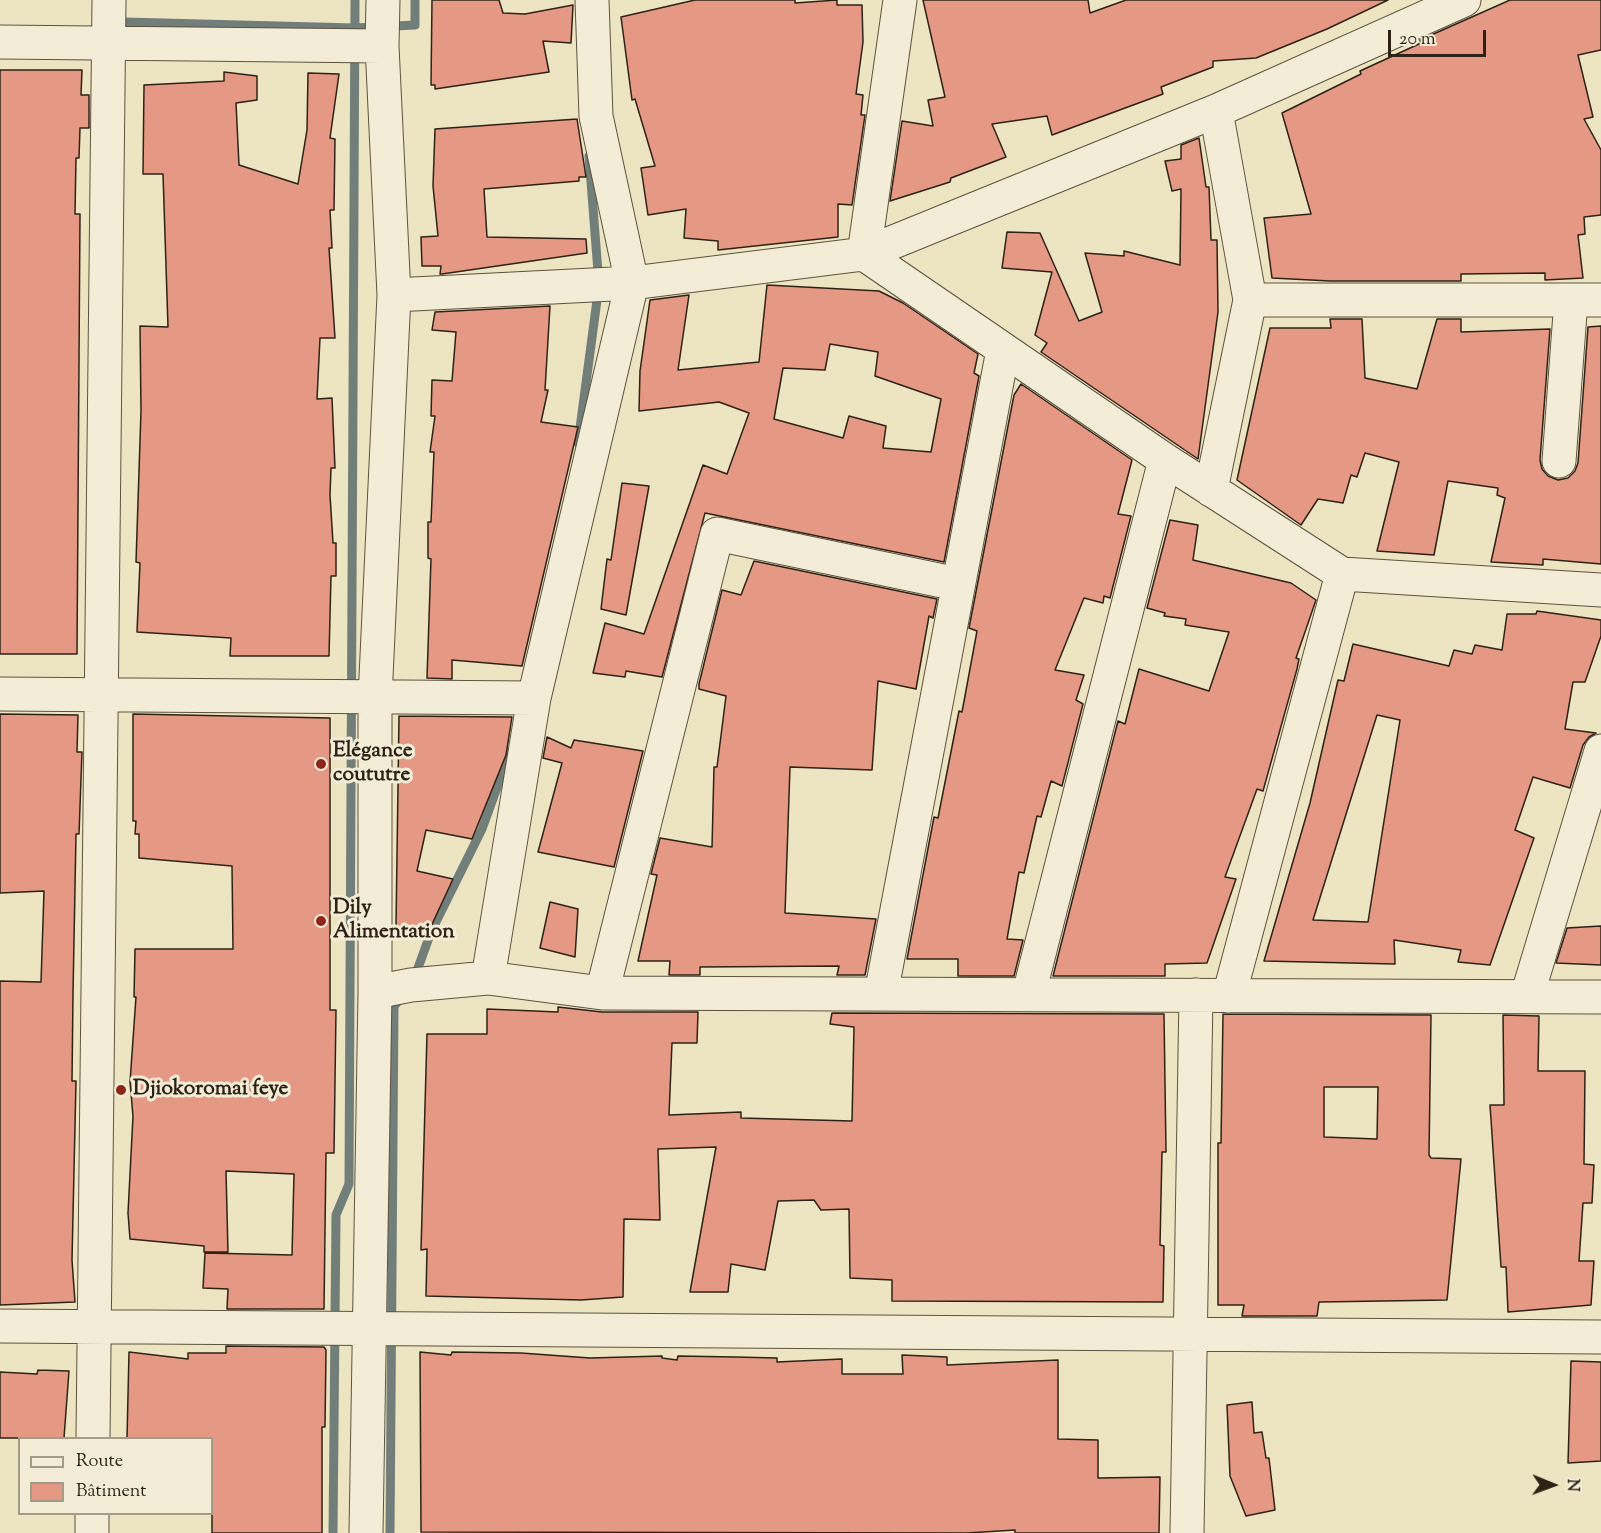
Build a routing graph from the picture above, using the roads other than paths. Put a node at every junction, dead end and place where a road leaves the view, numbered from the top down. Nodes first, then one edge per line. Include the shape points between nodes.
1 (109, 0) edge
2 (383, 0) edge
3 (592, 0) edge
4 (900, 0) edge
5 (1464, 0) edge
6 (1412, 10) edge
7 (0, 42) edge
8 (109, 42) junction
9 (382, 46) junction
10 (1216, 111) junction
11 (864, 254) junction
12 (632, 283) junction
13 (394, 295) junction
14 (1250, 300) junction
15 (1586, 300) edge
16 (1003, 350) junction
17 (1165, 460) junction
18 (1559, 461) dead end
19 (1211, 490) junction
20 (1342, 574) junction
21 (957, 584) junction
22 (1601, 590) edge
23 (0, 694) edge
24 (101, 694) junction
25 (375, 698) junction
26 (534, 698) junction
27 (1601, 752) edge
28 (488, 978) junction
29 (375, 992) junction
30 (602, 993) junction
31 (1029, 993) junction
32 (880, 994) junction
33 (1196, 995) junction
34 (1229, 996) junction
35 (1527, 996) junction
36 (1601, 997) edge
37 (0, 1326) edge
38 (94, 1326) junction
39 (369, 1329) junction
40 (1190, 1334) junction
41 (1601, 1337) edge
42 (93, 1437) edge
43 (92, 1515) edge
44 (92, 1533) edge
45 (366, 1533) edge
46 (1187, 1533) edge

1 - 8 street
2 - 9 street
3 - 12 street via 596,116
4 - 11 street
5 - 6 street
6 - 10 street
7 - 8 street
8 - 9 street
8 - 24 street
9 - 13 street
10 - 11 street
10 - 14 street
11 - 12 street
11 - 16 street
12 - 13 street
12 - 26 street
13 - 25 street
14 - 15 street
14 - 19 street
15 - 18 street
16 - 17 street
16 - 21 street
17 - 19 street
17 - 31 street
19 - 20 street
20 - 22 street
20 - 34 street
21 - 30 street via 717,534
21 - 32 street
23 - 24 street
24 - 25 street
24 - 38 street
25 - 26 street
25 - 29 street
26 - 28 street
27 - 35 street
28 - 29 street
28 - 30 street
29 - 39 street
30 - 32 street
31 - 32 street
31 - 33 street
33 - 34 street
33 - 40 street
34 - 35 street
35 - 36 street
37 - 38 street
38 - 39 street
38 - 42 street
39 - 40 street
39 - 45 street
40 - 41 street
40 - 46 street
43 - 44 street

